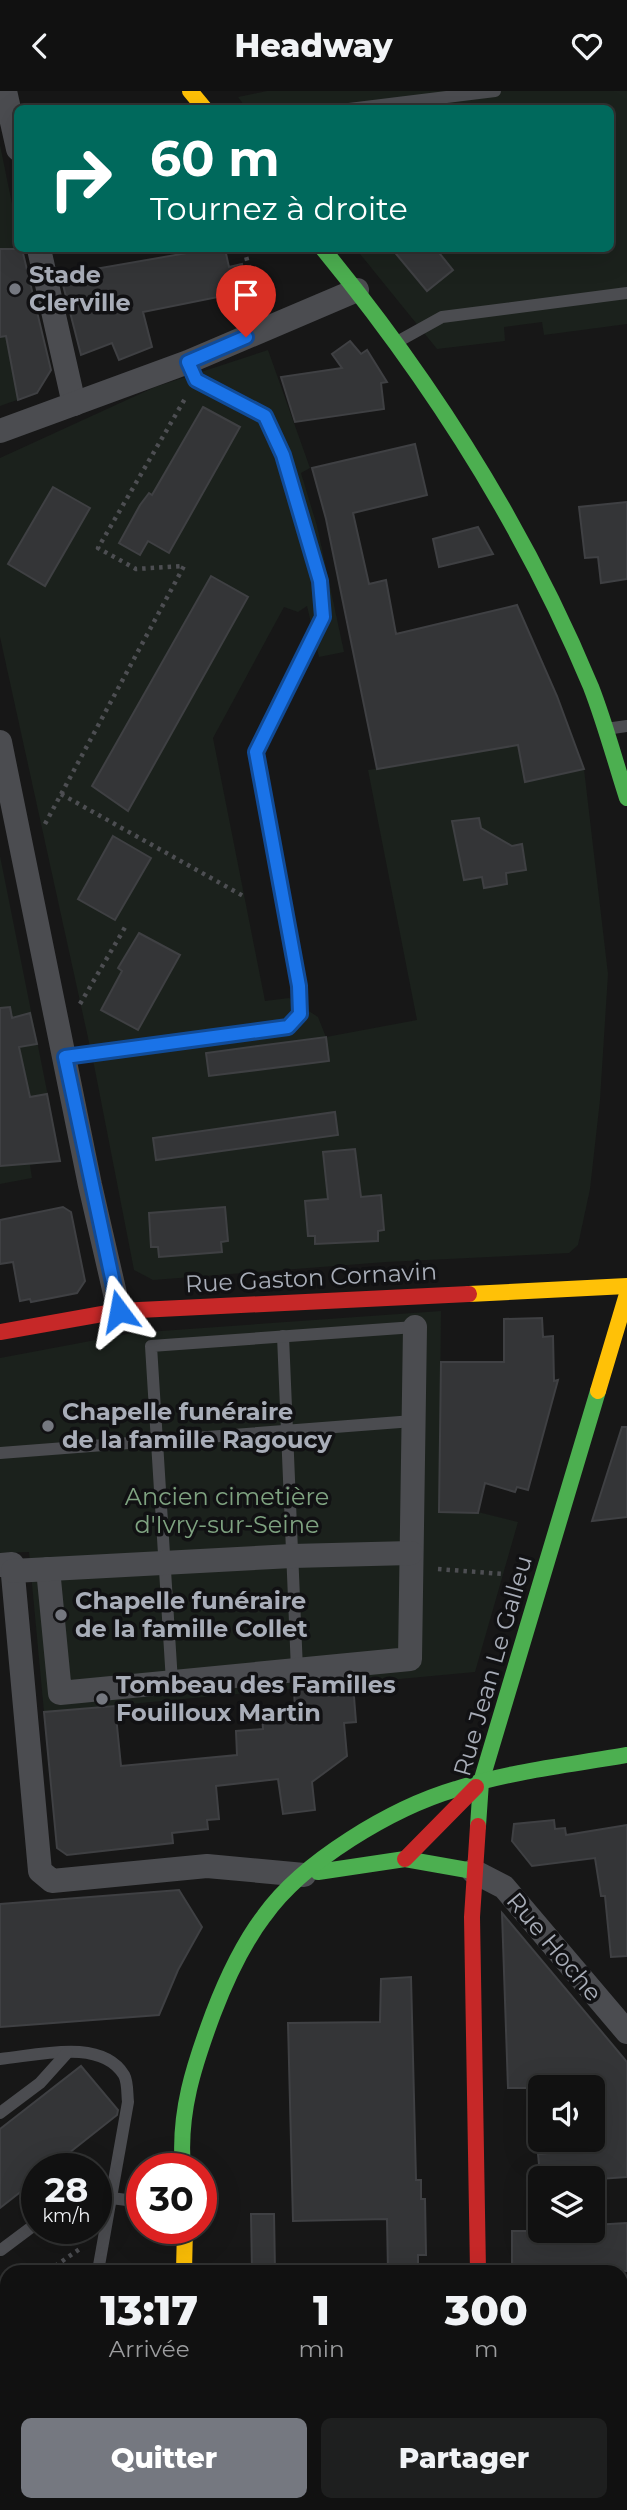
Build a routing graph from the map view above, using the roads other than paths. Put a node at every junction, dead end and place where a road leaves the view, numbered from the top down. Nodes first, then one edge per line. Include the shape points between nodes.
1 (5, 91) edge
2 (191, 91) edge
3 (495, 91) edge
4 (431, 95) edge
5 (202, 105) edge
6 (372, 105) edge
7 (14, 131) edge
8 (40, 252) edge
9 (325, 252) edge
10 (357, 290) junction
11 (627, 293) edge
12 (397, 342) junction
13 (192, 371) junction
14 (74, 404) junction
15 (0, 431) edge
16 (627, 726) edge
17 (606, 729) junction
18 (0, 742) edge
19 (627, 798) edge
20 (65, 1057) junction
21 (627, 1286) edge
22 (627, 1294) edge
23 (119, 1311) junction
24 (415, 1327) joint
25 (0, 1332) edge
26 (283, 1336) junction
27 (413, 1421) junction
28 (287, 1430) junction
29 (156, 1440) junction
30 (0, 1453) edge
31 (292, 1556) junction
32 (410, 1560) junction
33 (166, 1565) junction
34 (7, 1568) edge
35 (48, 1569) junction
36 (296, 1670) junction
37 (172, 1682) junction
38 (627, 1755) edge
39 (481, 1782) junction
40 (405, 1859) junction
41 (472, 1871) junction
42 (304, 1875) junction
43 (627, 2032) edge
44 (67, 2053) junction
45 (0, 2059) edge
46 (0, 2113) edge
47 (182, 2153) edge
48 (112, 2189) edge
49 (21, 2235) edge
50 (102, 2244) edge
51 (185, 2244) edge
52 (1, 2250) edge
53 (99, 2265) edge
54 (184, 2265) edge
55 (478, 2265) edge

1 - 7 street
2 - 5 main road
3 - 4 lane
4 - 6 lane
8 - 14 street
9 - 10 main road
10 - 12 main road
10 - 13 street via 266,329
11 - 12 lane via 442,317
12 - 17 main road via 486,476 535,567
13 - 14 street
13 - 20 lane via 265,416 283,455 320,581 323,617 256,752 299,986 300,1014 288,1027
14 - 15 street
16 - 17 lane
17 - 19 main road
18 - 20 street
20 - 23 street
21 - 23 main road, Rue Gaston Cornavin
22 - 39 main road, Rue Jean Le Galleu
23 - 25 main road, Rue Gaston Cornavin
24 - 26 lane
24 - 27 street
26 - 28 lane
26 - 29 lane via 151,1346
27 - 28 lane
27 - 32 street
28 - 29 lane
28 - 31 lane
29 - 30 lane
29 - 33 lane
31 - 32 street
31 - 33 street
31 - 36 lane
32 - 36 street via 410,1659
33 - 35 street
33 - 37 lane
34 - 35 street
34 - 42 street via 22,1644 40,1871 51,1881 206,1865
35 - 37 street via 60,1693
36 - 37 street
38 - 39 main road
39 - 40 main road
39 - 41 main road, Rue Jean Le Galleu
39 - 42 main road via 407,1807
40 - 41 main road
40 - 42 main road
41 - 43 street, Rue Hoche via 504,1887
41 - 55 main road, Rue Jean Le Galleu
42 - 47 main road via 260,1920 210,2019 181,2127
44 - 45 lane
44 - 46 lane via 40,2083
44 - 48 lane via 93,2053 125,2076 128,2102
49 - 52 lane
50 - 53 lane
51 - 54 main road

